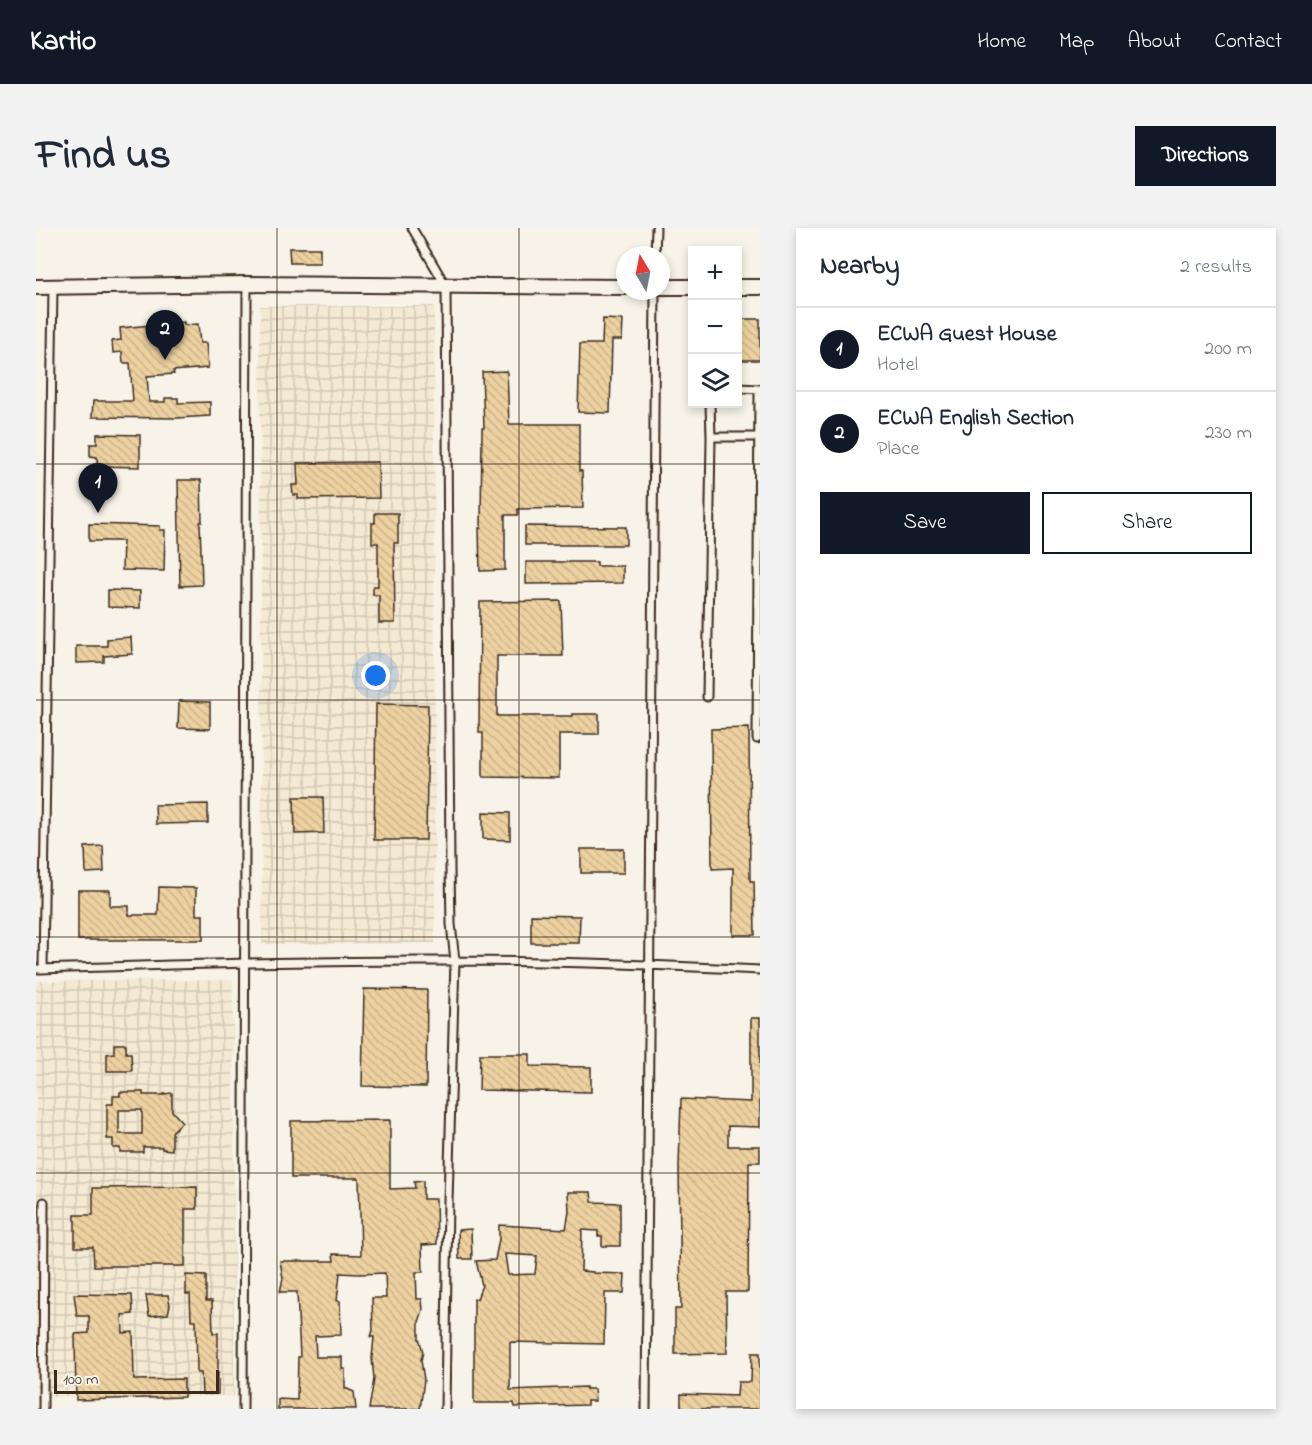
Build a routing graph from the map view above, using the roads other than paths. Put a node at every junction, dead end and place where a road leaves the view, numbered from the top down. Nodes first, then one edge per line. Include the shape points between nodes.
1 (412, 228) edge
2 (656, 228) edge
3 (655, 246) edge
4 (247, 284) junction
5 (446, 286) junction
6 (36, 287) edge
7 (53, 287) junction
8 (616, 287) edge
9 (670, 287) edge
10 (688, 287) edge
11 (742, 287) edge
12 (760, 287) edge
13 (655, 300) edge
14 (742, 388) edge
15 (760, 389) edge
16 (710, 408) edge
17 (711, 437) junction
18 (759, 437) edge
19 (707, 697) dead end
20 (757, 739) dead end
21 (455, 961) junction
22 (245, 963) junction
23 (649, 965) junction
24 (40, 969) edge
25 (760, 970) edge
26 (44, 1202) dead end
27 (43, 1409) edge
28 (243, 1409) edge
29 (445, 1409) edge
30 (646, 1409) edge

1 - 5 lane
2 - 3 lane
4 - 5 street
4 - 7 street
4 - 22 lane
5 - 8 street
5 - 21 lane via 450,869
6 - 7 street
7 - 24 lane
9 - 10 street
11 - 12 street
13 - 23 lane
14 - 15 lane
15 - 18 lane
16 - 17 lane
17 - 18 lane
17 - 19 lane
18 - 20 lane
21 - 22 lane
21 - 23 lane
21 - 29 lane
22 - 24 lane
22 - 28 lane
23 - 25 lane
23 - 30 lane
26 - 27 lane

